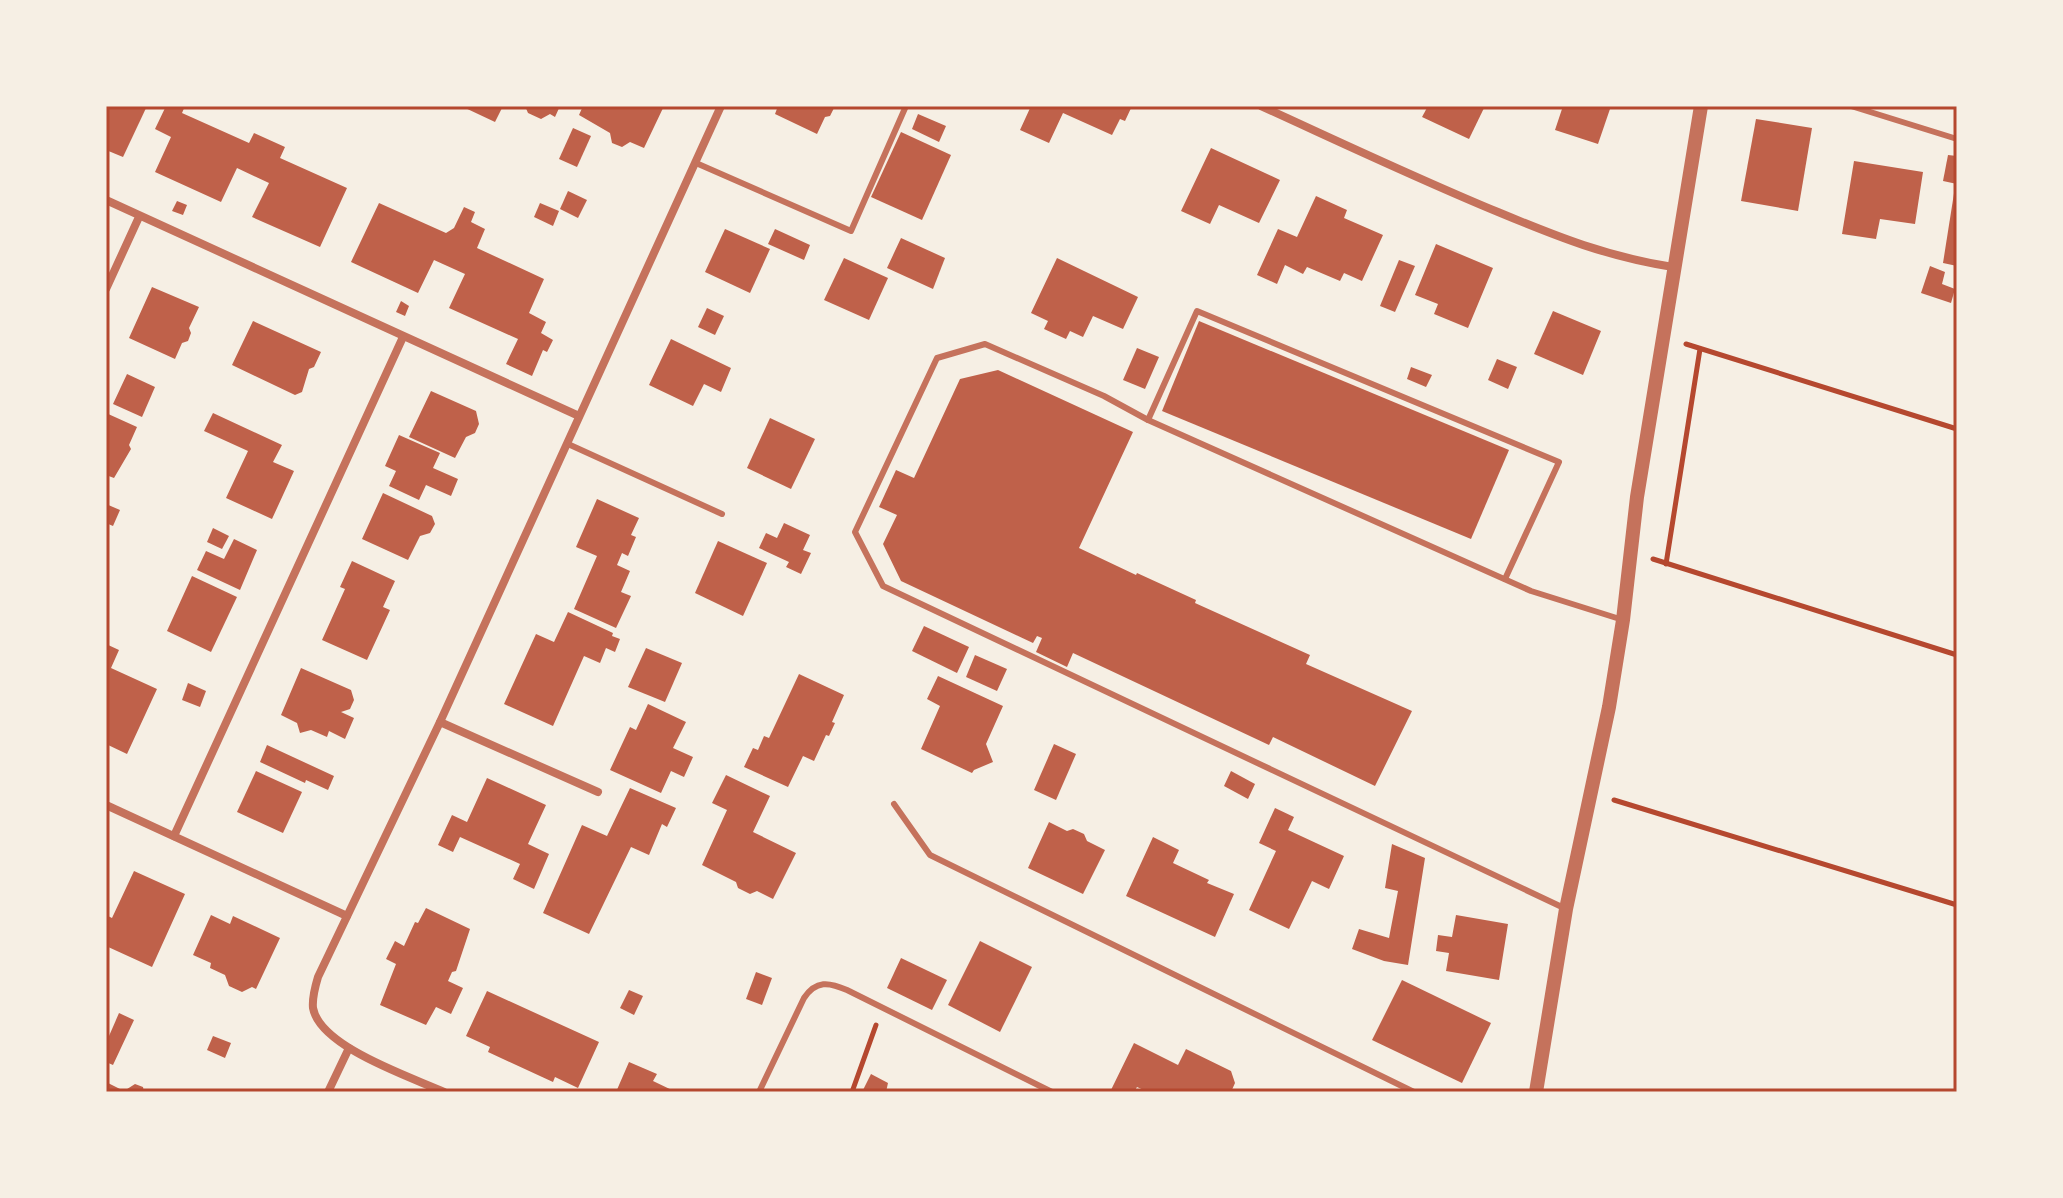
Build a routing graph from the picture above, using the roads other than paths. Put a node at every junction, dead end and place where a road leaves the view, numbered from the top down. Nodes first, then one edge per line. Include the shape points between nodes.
1 (721, 106) edge
2 (906, 106) edge
3 (1261, 106) edge
4 (1701, 106) edge
5 (1851, 106) edge
6 (1957, 139) edge
7 (696, 163) junction
8 (106, 200) edge
9 (139, 217) junction
10 (1673, 267) junction
11 (106, 289) edge
12 (403, 337) junction
13 (579, 416) junction
14 (1148, 420) junction
15 (568, 444) junction
16 (722, 514) dead end
17 (1505, 579) junction
18 (1623, 620) junction
19 (440, 722) junction
20 (598, 792) dead end
21 (894, 804) dead end
22 (106, 805) edge
23 (174, 836) junction
24 (1566, 909) junction
25 (347, 916) junction
26 (349, 1048) junction
27 (328, 1092) edge
28 (444, 1092) edge
29 (759, 1092) edge
30 (1052, 1092) edge
31 (1414, 1092) edge
32 (1536, 1092) edge

1 - 7 street
2 - 7 lane via 851,231
3 - 10 street via 1546,231 1608,255
4 - 10 street
5 - 6 lane
7 - 13 street
8 - 9 street
9 - 11 street
9 - 12 street
10 - 18 street
12 - 13 street
12 - 23 street
13 - 15 street
14 - 17 lane
14 - 17 lane via 1197,311 1559,462
14 - 24 lane via 985,344 937,358 855,532 883,586
15 - 16 lane
15 - 19 street
17 - 18 lane
18 - 24 street
19 - 20 street
19 - 25 street
21 - 31 lane via 930,855
22 - 23 street
23 - 25 street
24 - 32 street
25 - 26 street via 318,977 313,1010 324,1029
26 - 27 street
26 - 28 street
29 - 30 lane via 811,988 822,983 882,1007

